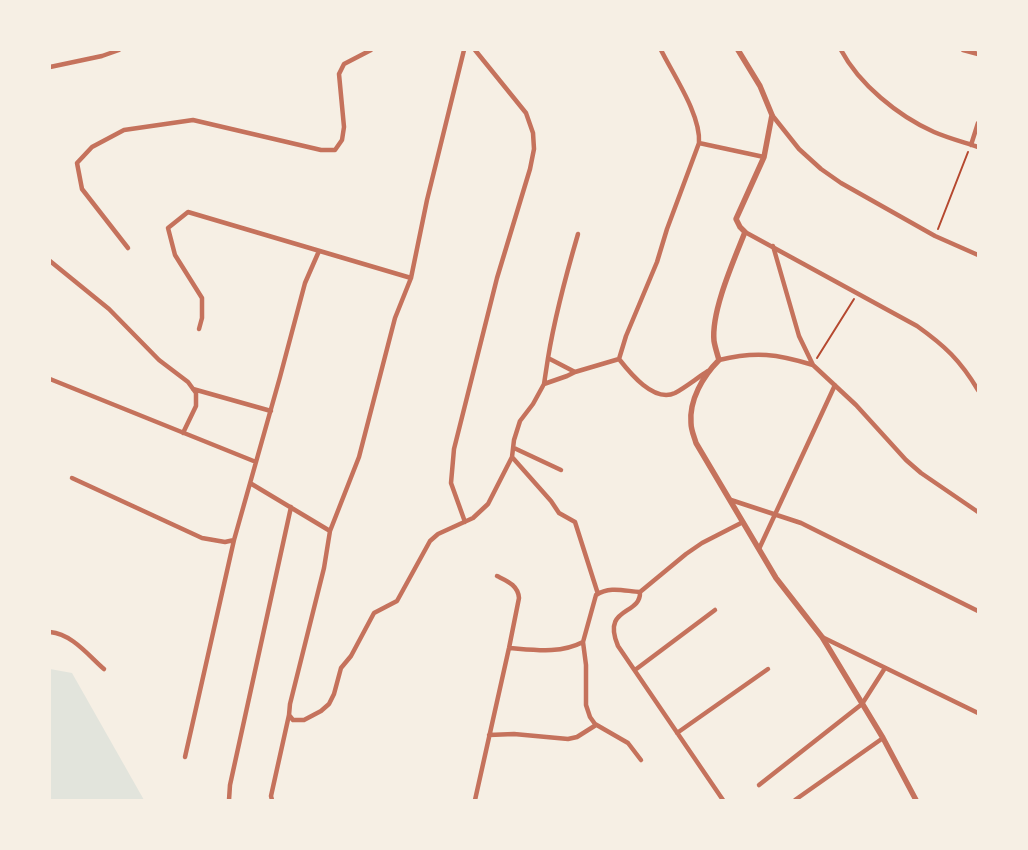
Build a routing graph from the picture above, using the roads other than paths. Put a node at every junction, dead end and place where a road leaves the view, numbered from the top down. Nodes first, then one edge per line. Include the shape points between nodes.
1 (119, 50) edge
2 (371, 50) edge
3 (464, 50) edge
4 (475, 50) edge
5 (661, 50) edge
6 (738, 50) edge
7 (841, 50) edge
8 (963, 50) edge
9 (978, 54) edge
10 (50, 67) edge
11 (772, 115) junction
12 (978, 123) edge
13 (699, 144) junction
14 (971, 145) junction
15 (978, 148) edge
16 (764, 157) junction
17 (745, 232) junction
18 (578, 234) dead end
19 (773, 246) junction
20 (128, 248) dead end
21 (319, 251) junction
22 (978, 255) edge
23 (50, 261) edge
24 (411, 278) junction
25 (199, 329) dead end
26 (548, 358) junction
27 (619, 359) junction
28 (719, 360) junction
29 (813, 365) junction
30 (708, 371) junction
31 (575, 372) junction
32 (50, 379) edge
33 (544, 384) junction
34 (835, 385) junction
35 (193, 389) junction
36 (978, 390) edge
37 (271, 411) junction
38 (183, 433) junction
39 (514, 448) junction
40 (512, 457) junction
41 (256, 462) junction
42 (561, 470) dead end
43 (72, 478) dead end
44 (250, 483) junction
45 (731, 500) junction
46 (291, 507) junction
47 (978, 512) edge
48 (775, 513) junction
49 (465, 522) junction
50 (743, 522) junction
51 (330, 531) junction
52 (234, 540) junction
53 (759, 549) junction
54 (497, 576) dead end
55 (640, 592) junction
56 (598, 594) junction
57 (716, 610) dead end
58 (978, 611) edge
59 (50, 632) edge
60 (822, 637) junction
61 (583, 642) junction
62 (509, 648) junction
63 (885, 668) junction
64 (104, 669) dead end
65 (768, 669) dead end
66 (635, 670) junction
67 (862, 704) junction
68 (978, 713) edge
69 (289, 715) junction
70 (596, 725) junction
71 (677, 733) junction
72 (489, 735) junction
73 (883, 738) junction
74 (185, 757) dead end
75 (641, 760) dead end
76 (758, 785) dead end
77 (229, 800) edge
78 (272, 800) edge
79 (475, 800) edge
80 (722, 800) edge
81 (795, 800) edge
82 (916, 800) edge

1 - 10 street
2 - 20 street via 344,64 339,74 344,127 342,140 335,150 321,150 194,120 124,130 92,147 77,163 82,189
3 - 24 street
4 - 49 street via 522,107 533,133 534,149 454,448 451,483
5 - 13 street via 697,121
6 - 11 street via 760,86
7 - 14 street via 863,82 912,120
8 - 9 street
11 - 16 street
11 - 22 street via 799,149 841,183 935,236
12 - 14 street
13 - 16 street
13 - 27 street
14 - 15 street
16 - 17 street via 738,214 737,223
17 - 19 street
17 - 28 street via 726,280 716,318 714,342
18 - 26 street via 562,286
19 - 29 street via 799,336
19 - 36 street via 917,326 943,345 966,370
21 - 24 street
21 - 25 street via 188,212 168,228 175,255 202,298
21 - 37 street via 305,283
23 - 35 street via 108,309
24 - 51 street via 395,318 359,456
26 - 31 street
26 - 33 street
27 - 30 street via 635,379 658,393 668,395
27 - 31 street
28 - 29 street via 770,354
28 - 30 street
29 - 34 street
30 - 45 street via 696,394 691,424 696,443
31 - 33 street
32 - 38 street
33 - 39 street via 520,421
34 - 47 street via 921,474
34 - 48 street
35 - 37 street
35 - 38 street via 196,406
37 - 41 street
38 - 41 street
39 - 40 street
39 - 42 street
40 - 49 street via 488,504
40 - 56 street via 559,513 575,522
41 - 44 street
43 - 52 street via 202,538 225,542
44 - 46 street
44 - 52 street
45 - 48 street
45 - 50 street
46 - 51 street
46 - 77 street
48 - 53 street
48 - 58 street via 832,537
49 - 69 street via 430,541 397,601 374,613 341,668 329,704 304,720 294,720
50 - 53 street
50 - 55 street via 694,548
51 - 69 street
52 - 74 street
53 - 60 street via 788,594
54 - 62 street via 518,592
55 - 56 street via 612,588
55 - 66 street via 638,602 615,621 614,630 618,646
56 - 61 street via 592,604
57 - 66 street
59 - 64 street via 68,637
60 - 63 street
60 - 67 street
61 - 62 street via 559,650
61 - 70 street via 586,705
62 - 72 street
63 - 67 street
63 - 68 street
65 - 71 street
66 - 71 street
67 - 73 street
67 - 76 street
69 - 78 street
70 - 72 street via 568,739
70 - 75 street via 628,743
71 - 80 street
72 - 79 street
73 - 81 street
73 - 82 street

